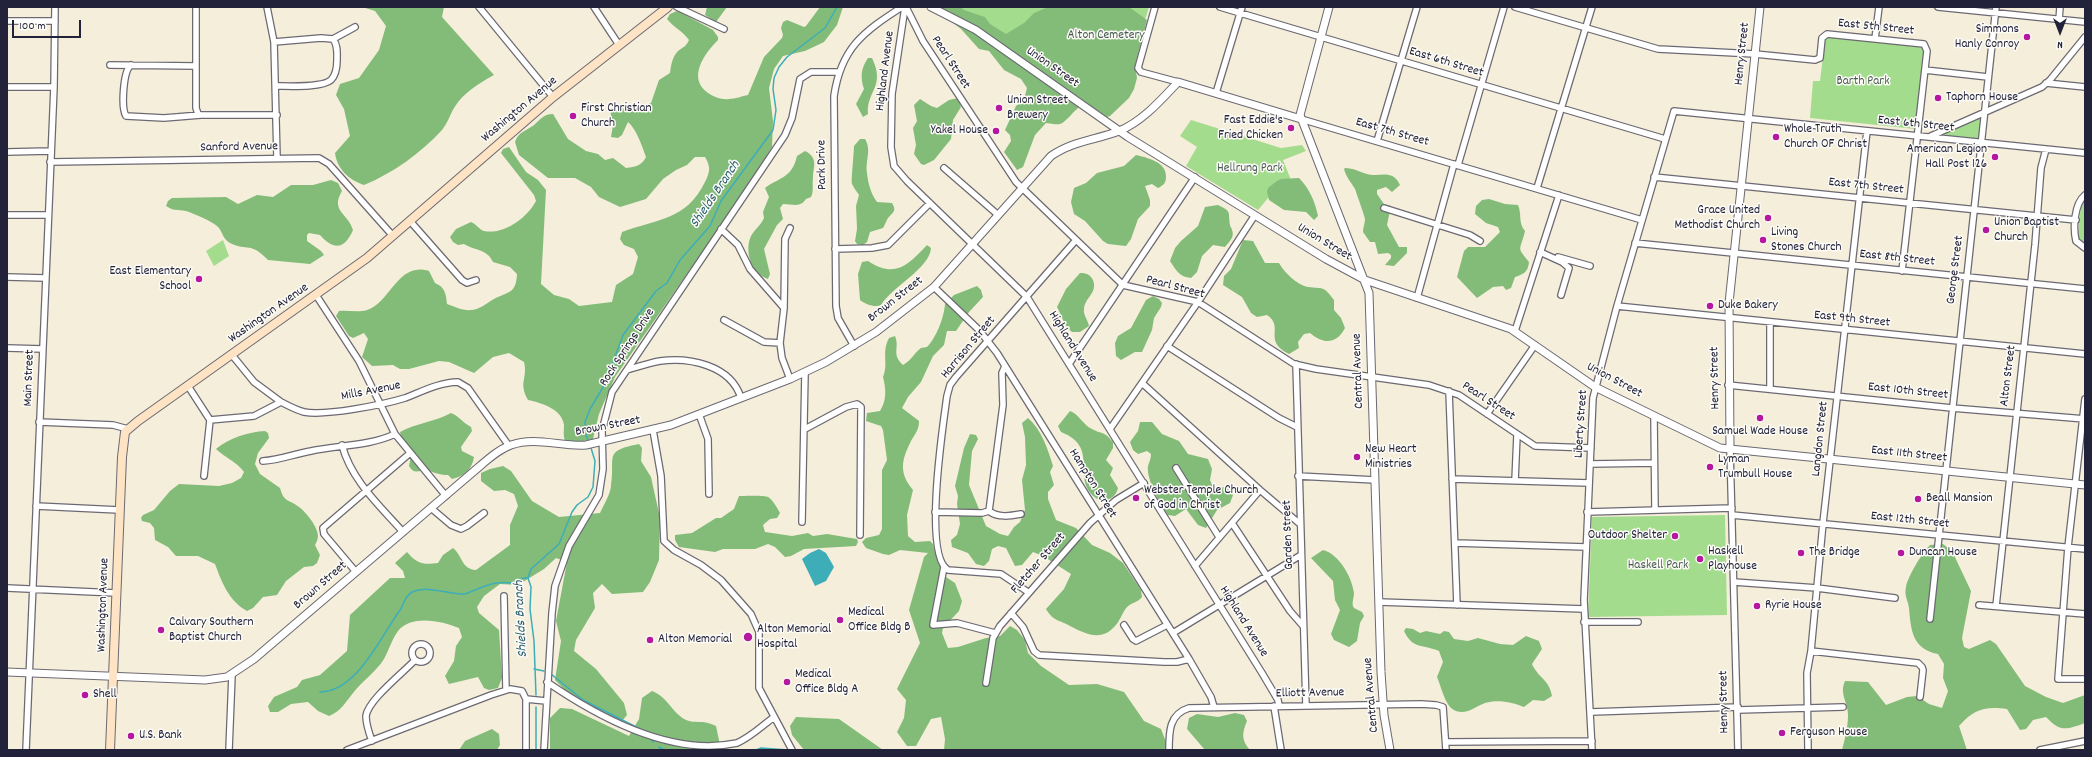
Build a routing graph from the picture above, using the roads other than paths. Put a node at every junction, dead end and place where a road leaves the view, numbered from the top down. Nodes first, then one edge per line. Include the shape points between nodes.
1 (55, 7) edge
2 (196, 7) edge
3 (267, 7) edge
4 (479, 7) edge
5 (594, 7) edge
6 (668, 7) edge
7 (677, 7) edge
8 (902, 7) edge
9 (906, 7) edge
10 (930, 7) edge
11 (1155, 7) edge
12 (1220, 7) edge
13 (1329, 7) edge
14 (1417, 7) edge
15 (1504, 7) edge
16 (1515, 7) edge
17 (1592, 7) edge
18 (1760, 7) edge
19 (1879, 7) edge
20 (1938, 7) edge
21 (2060, 7) edge
22 (1241, 10) edge
23 (1995, 10) edge
24 (2059, 20) junction
25 (7, 21) edge
26 (55, 21) junction
27 (2085, 22) edge
28 (355, 27) dead end
29 (1586, 28) junction
30 (724, 29) dead end
31 (2085, 36) edge
32 (1320, 37) junction
33 (333, 39) junction
34 (1875, 39) junction
35 (274, 42) junction
36 (619, 45) junction
37 (1755, 54) junction
38 (1401, 61) junction
39 (110, 65) dead end
40 (131, 65) junction
41 (196, 66) junction
42 (1925, 70) junction
43 (839, 72) junction
44 (1988, 77) junction
45 (1178, 82) junction
46 (2046, 83) junction
47 (1482, 85) junction
48 (276, 86) junction
49 (54, 87) junction
50 (2085, 87) edge
51 (7, 88) edge
52 (1216, 93) junction
53 (553, 97) junction
54 (1562, 108) junction
55 (1674, 111) joint
56 (1984, 113) junction
57 (200, 115) junction
58 (277, 115) junction
59 (1748, 118) junction
60 (1301, 119) junction
61 (1120, 130) junction
62 (1867, 131) junction
63 (1916, 136) junction
64 (1929, 137) junction
65 (1665, 139) junction
66 (1377, 141) junction
67 (1981, 142) junction
68 (2046, 149) junction
69 (50, 151) junction
70 (7, 152) edge
71 (2085, 153) edge
72 (277, 158) junction
73 (50, 162) junction
74 (1456, 164) junction
75 (944, 168) dead end
76 (1195, 177) junction
77 (1654, 177) junction
78 (1740, 187) junction
79 (1021, 188) junction
80 (1537, 188) junction
81 (1558, 195) junction
82 (2085, 195) edge
83 (1858, 198) junction
84 (930, 203) junction
85 (1909, 203) junction
86 (1384, 208) dead end
87 (1974, 210) junction
88 (998, 214) junction
89 (1255, 214) junction
90 (7, 215) edge
91 (48, 215) junction
92 (2038, 216) junction
93 (1642, 220) junction
94 (2076, 220) junction
95 (410, 221) junction
96 (1437, 225) junction
97 (790, 228) dead end
98 (721, 229) junction
99 (393, 236) junction
100 (1076, 240) junction
101 (1480, 241) dead end
102 (1635, 243) junction
103 (973, 244) junction
104 (2085, 248) edge
105 (835, 249) junction
106 (1540, 252) junction
107 (1733, 254) junction
108 (1590, 266) dead end
109 (1851, 266) junction
110 (1902, 271) junction
111 (7, 277) edge
112 (1966, 277) junction
113 (45, 278) junction
114 (476, 280) dead end
115 (1365, 280) junction
116 (2031, 284) junction
117 (1123, 285) junction
118 (934, 287) junction
119 (2085, 289) edge
120 (316, 295) junction
121 (1561, 295) dead end
122 (1027, 297) junction
123 (1417, 298) junction
124 (1198, 302) junction
125 (1617, 306) junction
126 (784, 308) junction
127 (1728, 318) junction
128 (724, 320) dead end
129 (1770, 323) junction
130 (1844, 330) junction
131 (1515, 331) junction
132 (988, 340) junction
133 (1959, 342) junction
134 (780, 343) junction
135 (854, 346) junction
136 (1167, 346) junction
137 (1535, 346) junction
138 (7, 348) edge
139 (2024, 348) junction
140 (43, 349) junction
141 (2085, 354) edge
142 (232, 355) junction
143 (1069, 364) junction
144 (1296, 364) junction
145 (1005, 366) junction
146 (627, 370) junction
147 (805, 373) junction
148 (1372, 376) junction
149 (790, 379) junction
150 (1142, 383) junction
151 (1728, 385) junction
152 (188, 386) junction
153 (1595, 388) junction
154 (1770, 389) junction
155 (1449, 391) junction
156 (1837, 395) junction
157 (741, 398) junction
158 (2085, 399) edge
159 (281, 402) junction
160 (381, 404) junction
161 (1952, 408) junction
162 (2016, 412) junction
163 (699, 414) junction
164 (1487, 414) junction
165 (1654, 416) junction
166 (2084, 419) edge
167 (210, 420) junction
168 (40, 422) junction
169 (1297, 427) junction
170 (128, 429) junction
171 (805, 429) junction
172 (1110, 429) junction
173 (653, 430) junction
174 (395, 434) junction
175 (1517, 435) junction
176 (602, 442) junction
177 (342, 445) junction
178 (509, 446) junction
179 (1590, 448) junction
180 (1730, 449) junction
181 (410, 454) junction
182 (1830, 460) junction
183 (263, 461) dead end
184 (1654, 463) junction
185 (1590, 464) junction
186 (1176, 468) dead end
187 (1945, 471) junction
188 (204, 476) dead end
189 (1298, 476) junction
190 (2009, 477) junction
191 (1452, 479) junction
192 (1375, 480) junction
193 (1515, 481) junction
194 (1144, 483) junction
195 (1589, 483) junction
196 (2075, 484) junction
197 (2085, 485) edge
198 (1260, 490) junction
199 (367, 491) junction
200 (709, 494) dead end
201 (446, 496) junction
202 (36, 506) junction
203 (431, 508) junction
204 (1732, 508) junction
205 (119, 510) junction
206 (1655, 510) junction
207 (989, 511) junction
208 (935, 512) junction
209 (1587, 512) junction
210 (484, 513) dead end
211 (1021, 514) dead end
212 (1098, 515) junction
213 (1732, 515) junction
214 (802, 522) dead end
215 (1232, 523) junction
216 (1823, 523) junction
217 (1300, 524) junction
218 (403, 532) junction
219 (860, 535) dead end
220 (1938, 535) junction
221 (1219, 537) junction
222 (2002, 541) junction
223 (1455, 543) junction
224 (1586, 547) junction
225 (2068, 547) junction
226 (2085, 549) edge
227 (1301, 555) junction
228 (1195, 566) junction
229 (944, 567) junction
230 (356, 572) junction
231 (1267, 575) junction
232 (1734, 582) junction
233 (7, 588) edge
234 (1817, 588) junction
235 (33, 589) junction
236 (1028, 592) junction
237 (116, 593) junction
238 (504, 596) dead end
239 (1895, 598) dead end
240 (1378, 602) junction
241 (1219, 604) junction
242 (1457, 605) junction
243 (1979, 605) dead end
244 (1996, 606) junction
245 (1584, 609) junction
246 (2062, 612) junction
247 (1011, 613) junction
248 (2085, 614) edge
249 (1930, 619) dead end
250 (1584, 622) junction
251 (1638, 622) dead end
252 (1124, 625) dead end
253 (1167, 625) junction
254 (1303, 626) junction
255 (995, 633) junction
256 (1173, 633) junction
257 (1811, 650) junction
258 (1189, 659) junction
259 (416, 660) dead end
260 (7, 672) edge
261 (29, 673) junction
262 (232, 674) junction
263 (114, 677) junction
264 (2085, 679) edge
265 (547, 682) junction
266 (986, 683) dead end
267 (506, 690) junction
268 (1920, 696) dead end
269 (526, 699) junction
270 (546, 701) junction
271 (1383, 705) junction
272 (1276, 706) junction
273 (1306, 706) junction
274 (1214, 707) junction
275 (1842, 707) dead end
276 (1807, 708) junction
277 (1738, 709) junction
278 (1591, 712) junction
279 (774, 717) junction
280 (372, 741) junction
281 (1592, 741) junction
282 (2085, 741) edge
283 (1446, 742) junction
284 (26, 750) edge
285 (110, 750) edge
286 (229, 750) edge
287 (347, 750) edge
288 (526, 750) edge
289 (544, 750) edge
290 (792, 750) edge
291 (1169, 750) edge
292 (1281, 750) edge
293 (1390, 750) edge
294 (1446, 750) edge
295 (1592, 750) edge
296 (1738, 750) edge
297 (1808, 750) edge
298 (2040, 750) edge

1 - 26 street, Main Street
2 - 41 street
3 - 35 street
4 - 53 street
5 - 36 street
6 - 36 main road, Washington Avenue
7 - 30 street
8 - 43 street, Park Drive via 860,38 847,54
9 - 79 street, Pearl Street via 923,41 998,158
9 - 84 street, Highland Avenue via 892,94 892,153 894,166
10 - 61 street, Union Street via 976,30
11 - 45 street, East 7th Street via 1138,68 1141,72
12 - 22 street, East 6th Street
13 - 32 street, Central Avenue
14 - 38 street
15 - 47 street
16 - 29 street, East 5th Street
17 - 29 street
18 - 37 street, Henry Street
19 - 34 street
20 - 23 street
21 - 24 street
22 - 32 street, East 6th Street
22 - 52 street
23 - 24 street
23 - 44 street, George Street
24 - 27 street
25 - 26 street
26 - 49 street, Main Street
28 - 33 street
29 - 37 street, East 5th Street via 1658,49
29 - 54 street
31 - 46 street
32 - 38 street, East 6th Street
32 - 60 street, Central Avenue via 1301,109
33 - 35 street
33 - 48 street via 337,60 330,81 321,84
34 - 37 street, East 5th Street via 1825,35 1822,38 1820,58 1816,60
34 - 42 street, East 5th Street via 1926,46
35 - 48 street
36 - 53 main road, Washington Avenue
37 - 59 street, Henry Street
38 - 47 street, East 6th Street
38 - 66 street
39 - 40 street
40 - 41 street
40 - 57 street via 124,83 126,116 164,118
41 - 57 street via 196,112
42 - 44 street
42 - 63 street
43 - 98 street, Rock Springs Drive via 811,72 803,75 798,82 795,104 784,135
43 - 105 street, Park Drive via 833,108
44 - 56 street, George Street
45 - 52 street, East 7th Street
45 - 61 street, Brown Street via 1141,116
46 - 50 street
46 - 56 street
47 - 54 street, East 6th Street
47 - 74 street
48 - 58 street
49 - 51 street
49 - 69 street, Main Street
52 - 60 street, East 7th Street
53 - 95 main road, Washington Avenue
54 - 65 street, East 6th Street
54 - 80 street
55 - 59 street, East 6th Street
55 - 65 street, Liberty Street
56 - 64 street
56 - 67 street, George Street
57 - 58 street
58 - 72 street
59 - 62 street, East 6th Street
59 - 78 street, Henry Street
60 - 66 street, East 7th Street
60 - 115 street, Central Avenue via 1352,253
61 - 76 street, Union Street
61 - 79 street, Brown Street via 1077,142 1057,151
62 - 63 street, East 6th Street
62 - 83 street, Langdon Street
63 - 64 street, East 6th Street
63 - 85 street
64 - 67 street, East 6th Street
65 - 77 street, Liberty Street
66 - 74 street, East 7th Street
67 - 68 street, East 6th Street
67 - 87 street, George Street
68 - 71 street, East 6th Street
68 - 92 street, Alton Street via 2041,168
69 - 70 street
69 - 73 street, Main Street
72 - 73 street, Sanford Avenue
72 - 99 street, Sanford Avenue via 324,160
73 - 91 street, Main Street
74 - 80 street, East 7th Street
74 - 96 street
75 - 88 street
76 - 89 street, Union Street
76 - 117 street
77 - 78 street, East 7th Street
77 - 93 street, Liberty Street
78 - 83 street, East 7th Street
78 - 107 street, Henry Street
79 - 88 street, Brown Street
79 - 100 street, Pearl Street
80 - 81 street, East 7th Street
81 - 93 street, East 7th Street
81 - 106 street
82 - 94 street via 2077,205
83 - 85 street, East 7th Street
83 - 109 street, Langdon Street
84 - 103 street, Highland Avenue
84 - 105 street via 888,245
85 - 87 street, East 7th Street
85 - 110 street
86 - 96 street
87 - 92 street, East 7th Street
87 - 112 street, George Street
88 - 103 street, Brown Street
89 - 115 street, Union Street via 1326,259
89 - 124 street
90 - 91 street
91 - 113 street, Main Street
92 - 94 street, East 7th Street
92 - 116 street, Alton Street
93 - 102 street, Liberty Street
94 - 104 street via 2075,236 2078,243
95 - 99 main road, Washington Avenue
95 - 114 street via 464,282
96 - 101 street via 1470,235
96 - 123 street
97 - 126 street via 786,235 785,247
98 - 126 street via 738,246 750,269
98 - 146 street, Rock Springs Drive
99 - 120 main road, Washington Avenue
100 - 117 street, Pearl Street
100 - 122 street, Harrison Street
102 - 107 street, East 8th Street
102 - 125 street, Liberty Street
103 - 118 street, Brown Street
103 - 122 street, Highland Avenue
105 - 135 street, Park Drive via 837,315
106 - 108 street
106 - 121 street via 1569,268
106 - 131 street
107 - 109 street, East 8th Street
107 - 127 street, Henry Street
109 - 110 street, East 8th Street
109 - 130 street, Langdon Street
110 - 112 street, East 8th Street
111 - 113 street
112 - 116 street, East 8th Street
112 - 133 street, George Street
113 - 140 street, Main Street
115 - 123 street, Union Street
115 - 148 street, Central Avenue via 1369,293
116 - 119 street, East 8th Street
116 - 139 street, Alton Street
117 - 124 street, Pearl Street
117 - 143 street
118 - 132 street, Hampton Street
118 - 135 street, Brown Street via 889,324
120 - 142 main road, Washington Avenue
120 - 160 street via 356,356
122 - 132 street, Harrison Street
122 - 143 street, Highland Avenue
123 - 131 street, Union Street
124 - 136 street
124 - 144 street, Pearl Street via 1276,354
125 - 127 street, East 9th Street
125 - 153 street, Liberty Street
126 - 134 street
127 - 129 street, East 9th Street
127 - 151 street, Henry Street
128 - 134 street via 758,340
129 - 130 street, East 9th Street
129 - 154 street
130 - 133 street, East 9th Street
130 - 156 street, Langdon Street
131 - 137 street, Union Street
132 - 145 street, Hampton Street
132 - 208 street, Harrison Street via 956,377 949,390
133 - 139 street, East 9th Street
133 - 161 street, George Street
134 - 149 street via 782,358
135 - 147 street, Brown Street
136 - 150 street
136 - 169 street
137 - 153 street, Union Street
137 - 164 street
138 - 140 street
139 - 141 street, East 9th Street
139 - 162 street, Alton Street
140 - 168 street, Main Street
142 - 152 main road, Washington Avenue
142 - 159 street, Mills Avenue via 254,382
143 - 172 street, Highland Avenue
144 - 148 street, Pearl Street
144 - 169 street, Garden Street
145 - 207 street via 1002,373 1003,405
145 - 212 street, Hampton Street
146 - 157 street via 658,361 693,361 722,373 737,388
146 - 176 street, Rock Springs Drive via 610,396
147 - 149 street, Brown Street
147 - 171 street
148 - 155 street, Pearl Street via 1429,385
148 - 192 street, Central Avenue
149 - 157 street, Brown Street
150 - 172 street
150 - 198 street
151 - 154 street, East 10th Street
151 - 180 street, Henry Street
152 - 167 street
152 - 170 main road, Washington Avenue
153 - 165 street, Union Street
153 - 179 street, Liberty Street
154 - 156 street, East 10th Street
155 - 164 street, Pearl Street
155 - 191 street
156 - 161 street, East 10th Street
156 - 182 street, Langdon Street
157 - 163 street, Brown Street
158 - 166 street
159 - 160 street, Mills Avenue via 310,412
159 - 167 street via 254,416
160 - 174 street
160 - 178 street, Mills Avenue via 441,385 460,382 474,396
161 - 162 street, East 10th Street
161 - 187 street, George Street
162 - 166 street, East 10th Street
162 - 190 street, Alton Street
163 - 173 street, Brown Street
163 - 200 street via 708,439
164 - 175 street, Pearl Street
165 - 180 street, Union Street via 1720,448
165 - 184 street
166 - 196 street
167 - 188 street
168 - 170 street via 113,425
168 - 202 street, Main Street
169 - 189 street, Garden Street
170 - 205 main road, Washington Avenue via 123,439
171 - 214 street
171 - 219 street via 846,407 860,405
172 - 194 street, Highland Avenue
173 - 176 street, Brown Street
173 - 279 street via 661,476 664,541 721,580 752,614 759,632 759,688
174 - 177 street via 382,439
174 - 181 street
175 - 179 street, Pearl Street via 1535,446
175 - 193 street
176 - 178 street, Brown Street via 577,446 528,442
176 - 265 street, Rock Springs Drive via 603,470 599,495 569,546 555,586
177 - 183 street via 283,459
177 - 199 street via 352,470
178 - 201 street, Brown Street via 484,462
179 - 185 street, Liberty Street
180 - 182 street, East 11th Street
180 - 204 street, Henry Street
181 - 199 street
181 - 201 street
182 - 187 street, East 11th Street
182 - 216 street, Langdon Street
184 - 185 street
184 - 206 street
185 - 195 street, Liberty Street
186 - 221 street
187 - 190 street, East 11th Street
187 - 220 street, George Street
189 - 192 street
189 - 217 street, Garden Street
190 - 196 street, East 11th Street
190 - 222 street, Alton Street
191 - 193 street
191 - 223 street
192 - 240 street, Central Avenue
193 - 195 street
194 - 212 street, Fletcher Street via 1116,500
194 - 228 street, Highland Avenue
195 - 209 street, Liberty Street
196 - 197 street, East 11th Street
196 - 225 street
198 - 215 street
198 - 217 street
199 - 218 street
199 - 230 street via 323,528 324,534
201 - 203 street, Brown Street
202 - 205 street
202 - 235 street, Main Street
203 - 210 street via 460,529
203 - 218 street, Brown Street
204 - 206 street
204 - 213 street, Henry Street
205 - 237 main road, Washington Avenue
206 - 209 street
207 - 208 street
207 - 211 street via 1002,516
208 - 229 street, Harrison Street via 937,542
209 - 224 street, Liberty Street
212 - 236 street, Fletcher Street
212 - 253 street, Hampton Street
213 - 216 street, East 12th Street
213 - 232 street, Henry Street
215 - 221 street
215 - 231 street
216 - 220 street, East 12th Street
216 - 234 street, Langdon Street
217 - 227 street, Garden Street
218 - 230 street, Brown Street
220 - 222 street, East 12th Street
220 - 249 street, George Street
221 - 228 street
222 - 225 street, East 12th Street
222 - 244 street, Alton Street
223 - 224 street
223 - 242 street
224 - 245 street, Liberty Street
225 - 226 street, East 12th Street
225 - 246 street
227 - 231 street
227 - 254 street, Garden Street
228 - 241 street, Highland Avenue
229 - 236 street via 948,570 1001,574
229 - 255 street via 933,625 950,622
230 - 262 street, Brown Street via 254,660
231 - 241 street
231 - 254 street
232 - 234 street
232 - 277 street, Henry Street
233 - 235 street
234 - 239 street
234 - 257 street, Langdon Street
235 - 237 street
235 - 261 street, Main Street
236 - 247 street, Fletcher Street
237 - 263 main road, Washington Avenue
238 - 267 street
240 - 242 street
240 - 271 street, Central Avenue
241 - 256 street
241 - 272 street, Highland Avenue via 1270,685
242 - 245 street
243 - 244 street
244 - 246 street
245 - 250 street, Liberty Street
246 - 248 street
246 - 264 street via 2058,679
247 - 255 street, Fletcher Street
247 - 258 street via 1023,627 1034,651 1039,655 1164,662
250 - 251 street
250 - 278 street, Liberty Street
252 - 253 street via 1136,641
253 - 256 street, Hampton Street
254 - 273 street, Garden Street
255 - 266 street, Fletcher Street
256 - 258 street, Hampton Street
257 - 268 street via 1920,665 1923,670
257 - 276 street, Langdon Street via 1806,687
258 - 274 street, Hampton Street
259 - 280 street via 378,697 368,711 366,720
260 - 261 street, Brown Street
261 - 263 street, Brown Street
261 - 284 street, Main Street
262 - 263 street, Brown Street via 217,680
262 - 286 street
263 - 285 main road, Washington Avenue
265 - 270 street, Rock Springs Drive
265 - 279 street via 610,723 644,739 671,747 702,750 725,747 746,739
267 - 269 street via 520,690
267 - 280 street
269 - 270 street
269 - 288 street
270 - 289 street, Rock Springs Drive
271 - 273 street, Elliott Avenue
271 - 283 street, Elliott Avenue via 1436,705 1443,708
271 - 293 street, Central Avenue
272 - 273 street, Elliott Avenue
272 - 274 street, Elliott Avenue
272 - 292 street, Highland Avenue
274 - 291 street, Elliott Avenue via 1189,708 1178,714 1170,725
275 - 276 street
276 - 277 street
276 - 297 street, Langdon Street
277 - 278 street
277 - 296 street, Henry Street
278 - 281 street, Liberty Street
279 - 290 street
280 - 287 street
281 - 283 street
281 - 295 street, Liberty Street
282 - 298 street
283 - 294 street

